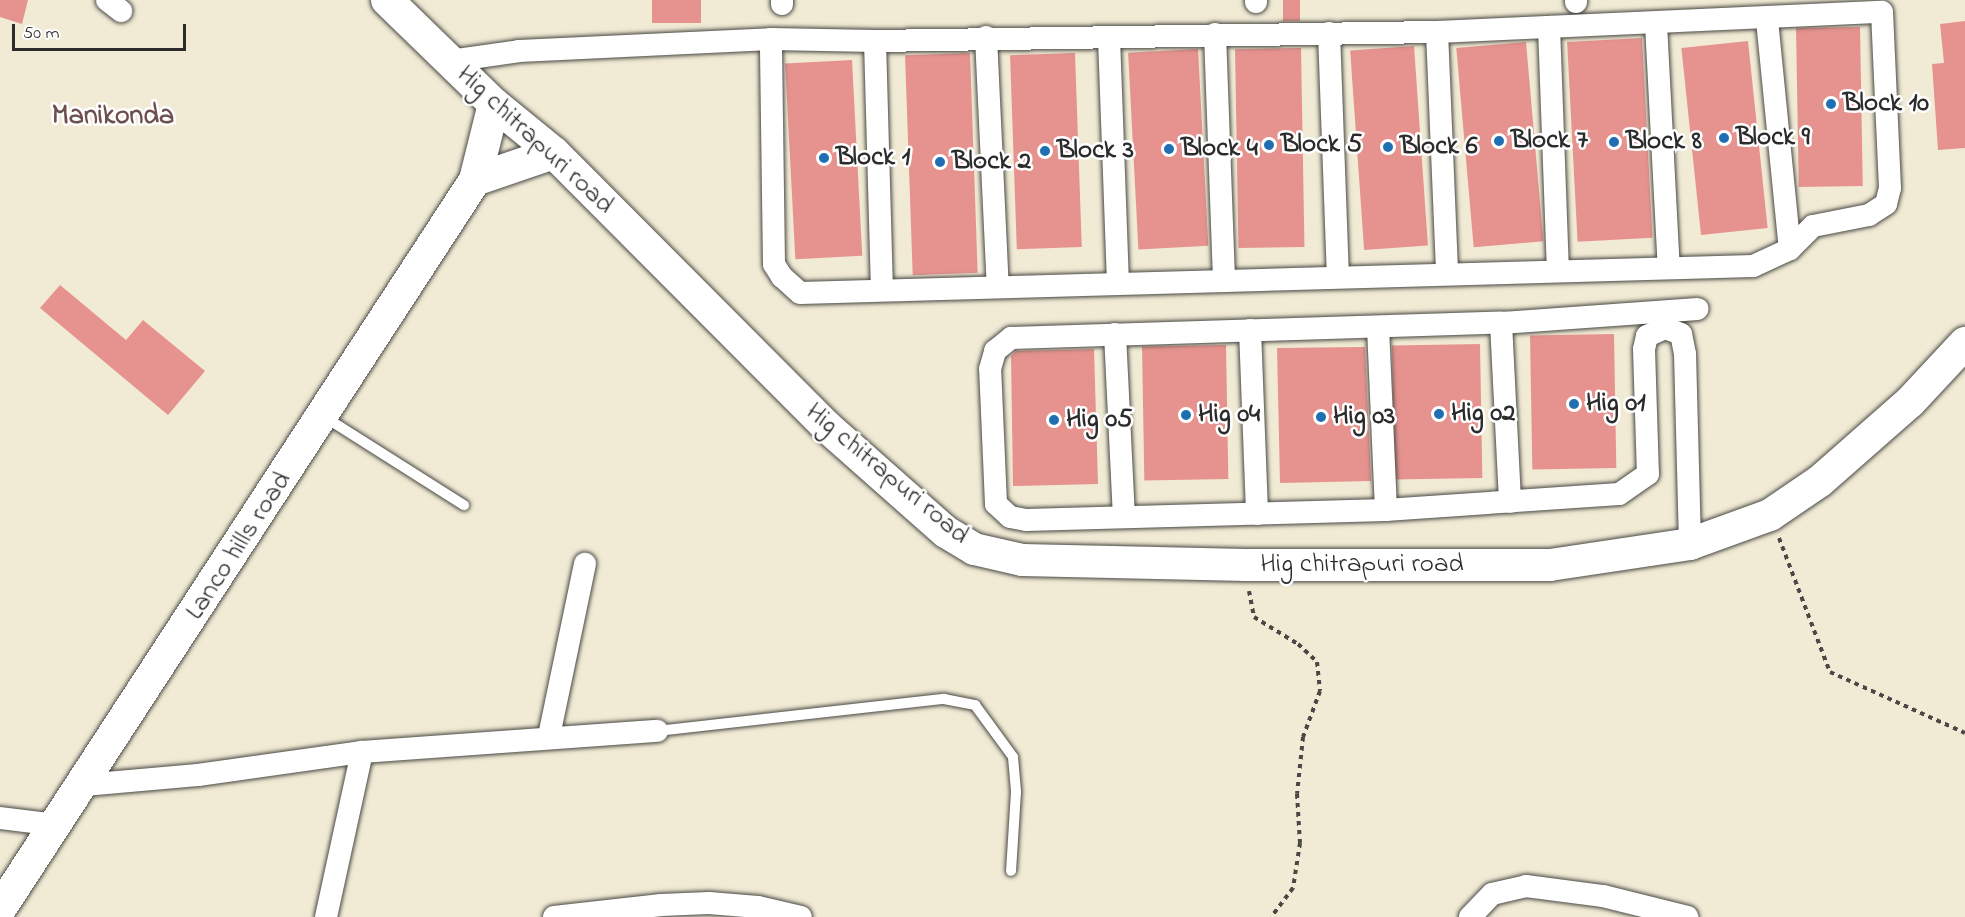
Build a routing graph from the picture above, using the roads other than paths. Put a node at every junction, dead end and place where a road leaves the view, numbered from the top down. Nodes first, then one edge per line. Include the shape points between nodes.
1 (387, 0) edge
2 (1767, 20) junction
3 (1656, 24) junction
4 (1549, 27) junction
5 (1437, 32) junction
6 (1329, 33) junction
7 (1215, 34) junction
8 (986, 37) junction
9 (1109, 38) junction
10 (771, 39) junction
11 (875, 41) junction
12 (450, 61) junction
13 (495, 104) junction
14 (554, 153) junction
15 (475, 180) junction
16 (1790, 249) junction
17 (1669, 268) junction
18 (1557, 271) junction
19 (1447, 274) junction
20 (1338, 278) junction
21 (1224, 280) junction
22 (1118, 284) junction
23 (998, 287) junction
24 (882, 290) junction
25 (1698, 309) dead end
26 (1501, 323) junction
27 (1378, 327) junction
28 (1250, 330) junction
29 (1115, 334) junction
30 (1965, 343) edge
31 (323, 416) junction
32 (1510, 502) junction
33 (464, 505) dead end
34 (1386, 510) junction
35 (1257, 514) junction
36 (1124, 517) junction
37 (1690, 544) junction
38 (585, 564) dead end
39 (657, 731) joint
40 (549, 736) junction
41 (362, 752) junction
42 (84, 785) junction
43 (0, 818) edge
44 (56, 825) junction
45 (1011, 871) dead end
46 (0, 909) edge
47 (326, 917) edge
48 (554, 917) edge
49 (801, 917) edge
50 (1470, 917) edge
51 (1687, 917) edge

1 - 12 street, Hig chitrapuri road
2 - 3 street
2 - 16 street
2 - 16 street via 1882,12 1890,188 1886,204 1869,214 1813,226
3 - 4 street
3 - 17 street
4 - 5 street
4 - 18 street
5 - 6 street
5 - 19 street
6 - 7 street
6 - 20 street
7 - 9 street
7 - 21 street
8 - 9 street
8 - 11 street
8 - 23 street
9 - 22 street
10 - 11 street
10 - 12 street via 519,51
10 - 24 street via 774,264 782,278 800,292
11 - 24 street
12 - 13 street, Hig chitrapuri road
13 - 14 street, Hig chitrapuri road
13 - 15 street, Lanco hills road
14 - 15 street
14 - 37 street, Hig chitrapuri road via 826,426 946,532 974,549 1022,560 1550,565
15 - 31 street, Lanco hills road
16 - 17 street via 1753,266
17 - 18 street
18 - 19 street
19 - 20 street
20 - 21 street
21 - 22 street
22 - 23 street
23 - 24 street
25 - 26 street
26 - 27 street
26 - 32 street
27 - 28 street
27 - 34 street
28 - 29 street
28 - 35 street
29 - 36 street
29 - 36 street via 1011,338 995,351 990,369 996,504 1010,517 1026,520
30 - 37 street, Hig chitrapuri road via 1910,402 1820,481 1770,515
31 - 33 lane
31 - 42 street, Lanco hills road
32 - 34 street
32 - 37 street via 1619,494 1648,474 1644,349 1647,336 1665,328 1681,334
34 - 35 street
35 - 36 street
38 - 40 street
39 - 40 street
39 - 45 lane via 944,699 975,705 1013,757 1016,792
40 - 41 street
41 - 42 street via 198,775
41 - 47 street
42 - 44 street, Lanco hills road
43 - 44 street
44 - 46 street, Lanco hills road
48 - 49 street via 661,904 709,903 758,907
50 - 51 street via 1492,894 1526,886 1603,896

